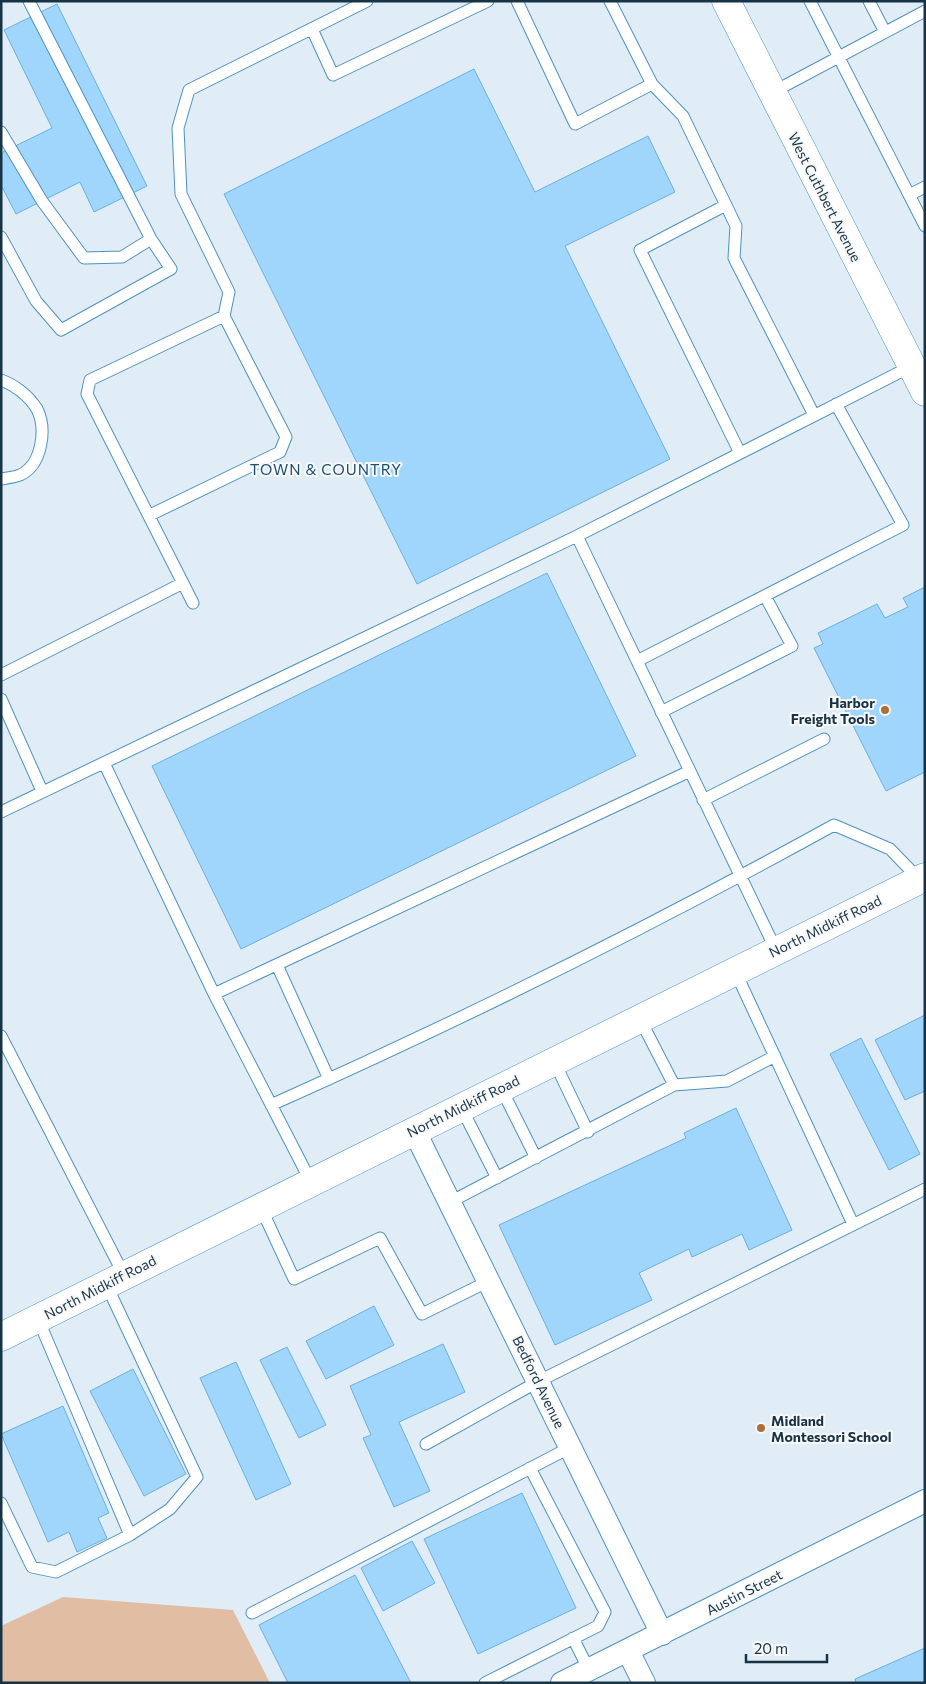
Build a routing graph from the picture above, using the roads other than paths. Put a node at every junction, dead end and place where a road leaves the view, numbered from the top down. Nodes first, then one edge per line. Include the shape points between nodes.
1 (29, 1) edge
2 (367, 1) edge
3 (488, 1) edge
4 (517, 1) edge
5 (610, 1) edge
6 (726, 1) edge
7 (810, 1) edge
8 (870, 1) edge
9 (925, 11) edge
10 (312, 29) junction
11 (885, 32) junction
12 (838, 56) junction
13 (652, 84) junction
14 (773, 92) junction
15 (1, 132) edge
16 (925, 187) edge
17 (909, 194) junction
18 (726, 205) junction
19 (925, 226) edge
20 (1, 237) edge
21 (150, 239) junction
22 (224, 316) junction
23 (910, 367) junction
24 (1, 380) edge
25 (925, 392) edge
26 (836, 404) junction
27 (814, 415) junction
28 (740, 453) junction
29 (1, 479) edge
30 (150, 515) junction
31 (577, 536) junction
32 (183, 583) junction
33 (765, 596) junction
34 (193, 603) dead end
35 (637, 661) junction
36 (1, 675) edge
37 (1, 699) edge
38 (661, 712) junction
39 (824, 739) dead end
40 (104, 763) junction
41 (690, 772) junction
42 (42, 791) junction
43 (703, 800) junction
44 (1, 812) edge
45 (740, 877) junction
46 (922, 878) edge
47 (776, 950) junction
48 (277, 965) junction
49 (735, 971) junction
50 (214, 994) junction
51 (640, 1019) junction
52 (1, 1036) edge
53 (775, 1056) junction
54 (553, 1061) junction
55 (330, 1079) junction
56 (674, 1085) junction
57 (500, 1087) junction
58 (271, 1105) junction
59 (461, 1107) junction
60 (414, 1130) junction
61 (588, 1132) junction
62 (536, 1158) junction
63 (497, 1178) junction
64 (311, 1182) junction
65 (925, 1189) edge
66 (450, 1202) junction
67 (260, 1207) junction
68 (853, 1224) junction
69 (115, 1280) junction
70 (489, 1280) junction
71 (38, 1319) junction
72 (1, 1337) edge
73 (539, 1381) junction
74 (426, 1444) dead end
75 (571, 1447) junction
76 (530, 1468) junction
77 (925, 1500) edge
78 (1, 1503) edge
79 (130, 1536) junction
80 (252, 1613) dead end
81 (662, 1634) junction
82 (573, 1638) junction
83 (628, 1651) junction
84 (589, 1670) junction
85 (484, 1683) edge
86 (562, 1683) edge
87 (644, 1683) edge

1 - 21 lane
2 - 10 lane
3 - 10 lane via 333,75
4 - 13 lane via 575,124
5 - 13 lane
6 - 14 main road, West Cuthbert Avenue
7 - 12 lane
8 - 11 lane
9 - 11 lane
10 - 22 lane via 189,90 178,128 181,194 229,292
11 - 12 lane
12 - 14 lane
12 - 17 lane
13 - 18 lane via 683,116
14 - 23 main road, West Cuthbert Avenue
15 - 21 lane via 42,201 84,258 122,257
16 - 17 lane
17 - 19 lane
18 - 27 lane via 736,226 734,258
18 - 28 lane via 640,250
20 - 21 lane via 36,301 61,330 171,269
22 - 30 lane via 286,437 280,452
22 - 30 lane via 90,380 87,394
23 - 25 main road, West Cuthbert Avenue
23 - 26 lane
24 - 29 lane via 22,391 37,410 42,431 38,458 21,475
26 - 27 lane
26 - 33 lane via 903,526
27 - 28 lane
28 - 31 lane
30 - 32 lane
31 - 35 lane
31 - 40 lane
32 - 34 lane
32 - 36 lane
33 - 35 lane
33 - 38 lane via 792,646
35 - 38 lane
37 - 42 lane
38 - 41 lane
39 - 43 lane
40 - 42 lane
40 - 50 lane
41 - 43 lane
41 - 48 lane
42 - 44 lane
43 - 45 lane
45 - 46 lane via 834,825 890,849
45 - 47 lane
45 - 55 lane
46 - 47 main road, North Midkiff Road
47 - 49 main road, North Midkiff Road
48 - 50 lane
48 - 55 lane
49 - 51 main road, North Midkiff Road
49 - 53 lane
50 - 58 lane
51 - 54 main road, North Midkiff Road
51 - 56 lane
52 - 69 lane
53 - 56 lane via 727,1081
53 - 68 lane
54 - 57 main road, North Midkiff Road
54 - 61 lane
55 - 58 lane
56 - 61 lane
57 - 59 main road, North Midkiff Road
57 - 62 lane
58 - 64 lane
59 - 60 main road, North Midkiff Road
59 - 63 lane
60 - 64 main road, North Midkiff Road
60 - 66 street, Bedford Avenue
61 - 62 lane
62 - 63 lane
63 - 66 lane
64 - 67 main road, North Midkiff Road
65 - 68 lane
66 - 70 street, Bedford Avenue
67 - 69 main road, North Midkiff Road
67 - 70 lane via 294,1279 380,1238 422,1314
68 - 73 lane
69 - 71 main road, North Midkiff Road
69 - 79 lane via 197,1477 170,1509
70 - 73 street, Bedford Avenue
71 - 72 main road, North Midkiff Road
71 - 79 lane
73 - 74 lane
73 - 75 street, Bedford Avenue
75 - 76 lane
75 - 81 street, Bedford Avenue
76 - 80 lane
76 - 82 lane via 605,1612 598,1626
77 - 81 street, Austin Street
78 - 79 lane via 32,1567 56,1572
81 - 83 street, Austin Street
82 - 84 lane
82 - 85 lane
83 - 84 street, Austin Street
83 - 87 street
84 - 86 street, Austin Street

